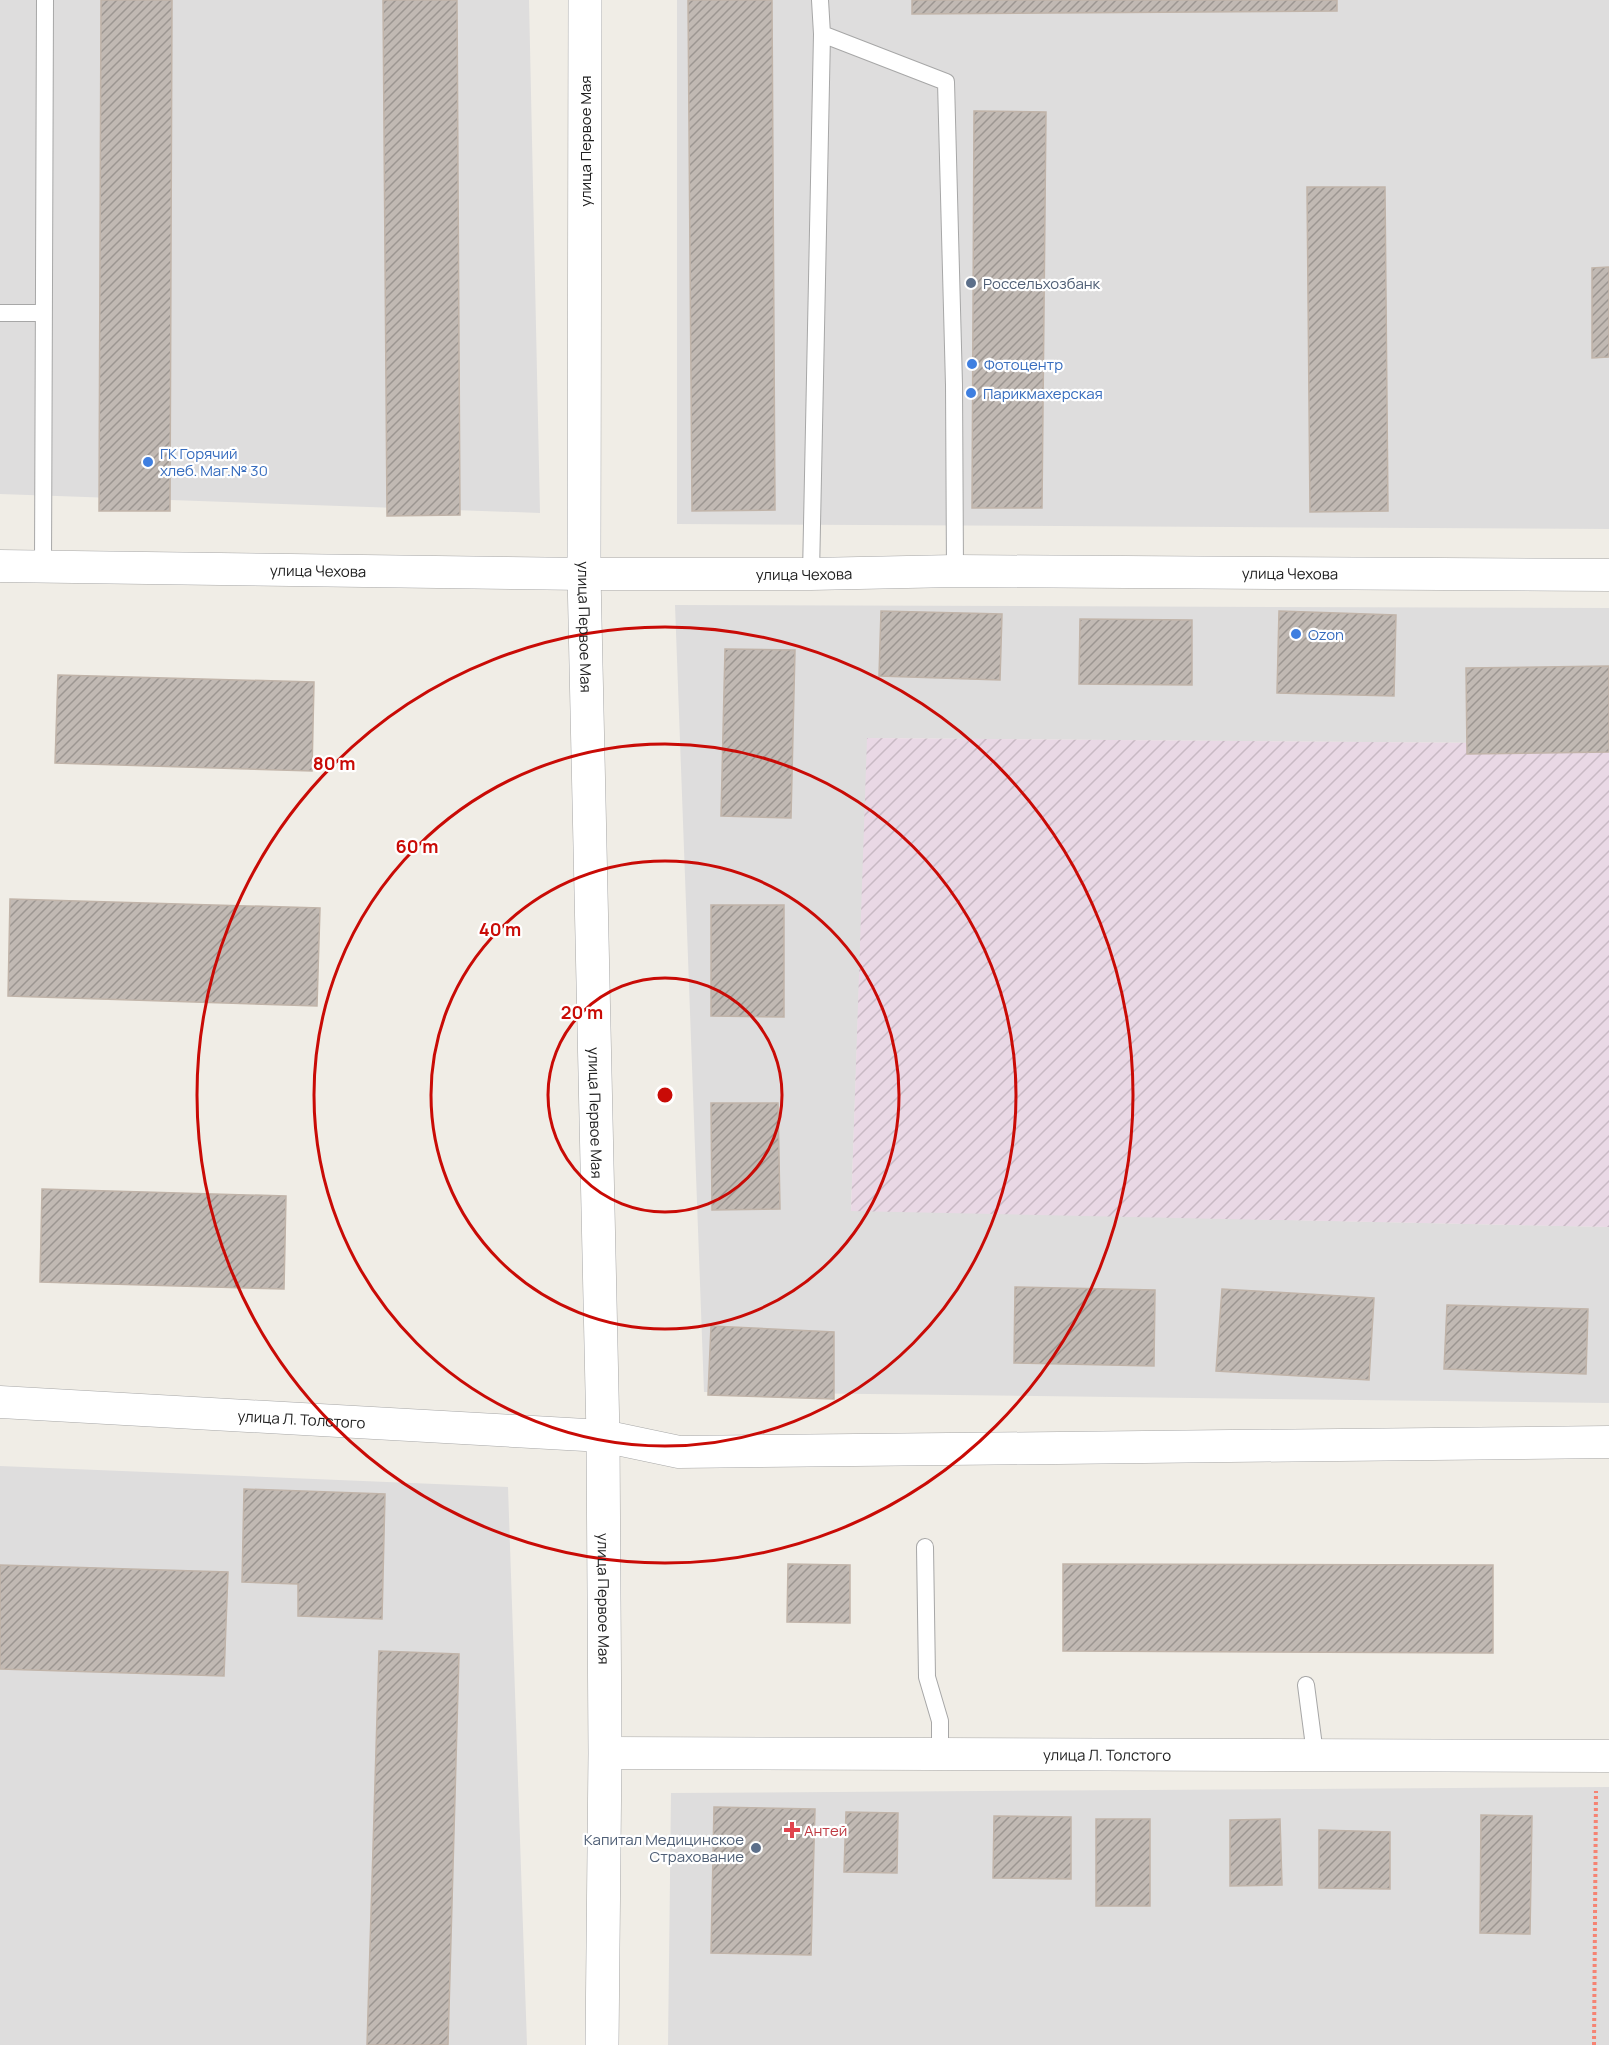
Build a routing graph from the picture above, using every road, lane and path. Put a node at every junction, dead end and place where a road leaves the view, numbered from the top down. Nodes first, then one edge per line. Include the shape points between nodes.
1 (45, 0) edge
2 (585, 0) edge
3 (820, 0) edge
4 (822, 34) junction
5 (0, 313) edge
6 (43, 313) junction
7 (0, 566) edge
8 (42, 567) junction
9 (955, 571) junction
10 (584, 574) junction
11 (811, 574) junction
12 (1609, 575) edge
13 (0, 1402) edge
14 (603, 1436) junction
15 (1609, 1442) edge
16 (925, 1547) dead end
17 (1305, 1685) dead end
18 (605, 1753) junction
19 (940, 1754) junction
20 (1315, 1754) junction
21 (1603, 1756) edge
22 (602, 2045) edge
23 (1594, 2045) edge

1 - 6 lane
2 - 10 street, улица Первое Мая
3 - 4 lane
4 - 9 lane via 946,82
4 - 11 lane
5 - 6 lane
6 - 8 lane
7 - 8 street, улица Чехова
8 - 10 street, улица Чехова
9 - 11 street, улица Чехова
9 - 12 street, улица Чехова
10 - 11 street, улица Чехова
10 - 14 street, улица Первое Мая
13 - 14 street, улица Л. Толстого
14 - 15 street, улица Л. Толстого via 679,1452
14 - 18 street, улица Первое Мая
16 - 19 lane via 927,1677 940,1721
17 - 20 lane
18 - 19 street, улица Л. Толстого
18 - 22 street, улица Первое Мая
19 - 20 street, улица Л. Толстого
20 - 21 street, улица Л. Толстого
21 - 23 path

